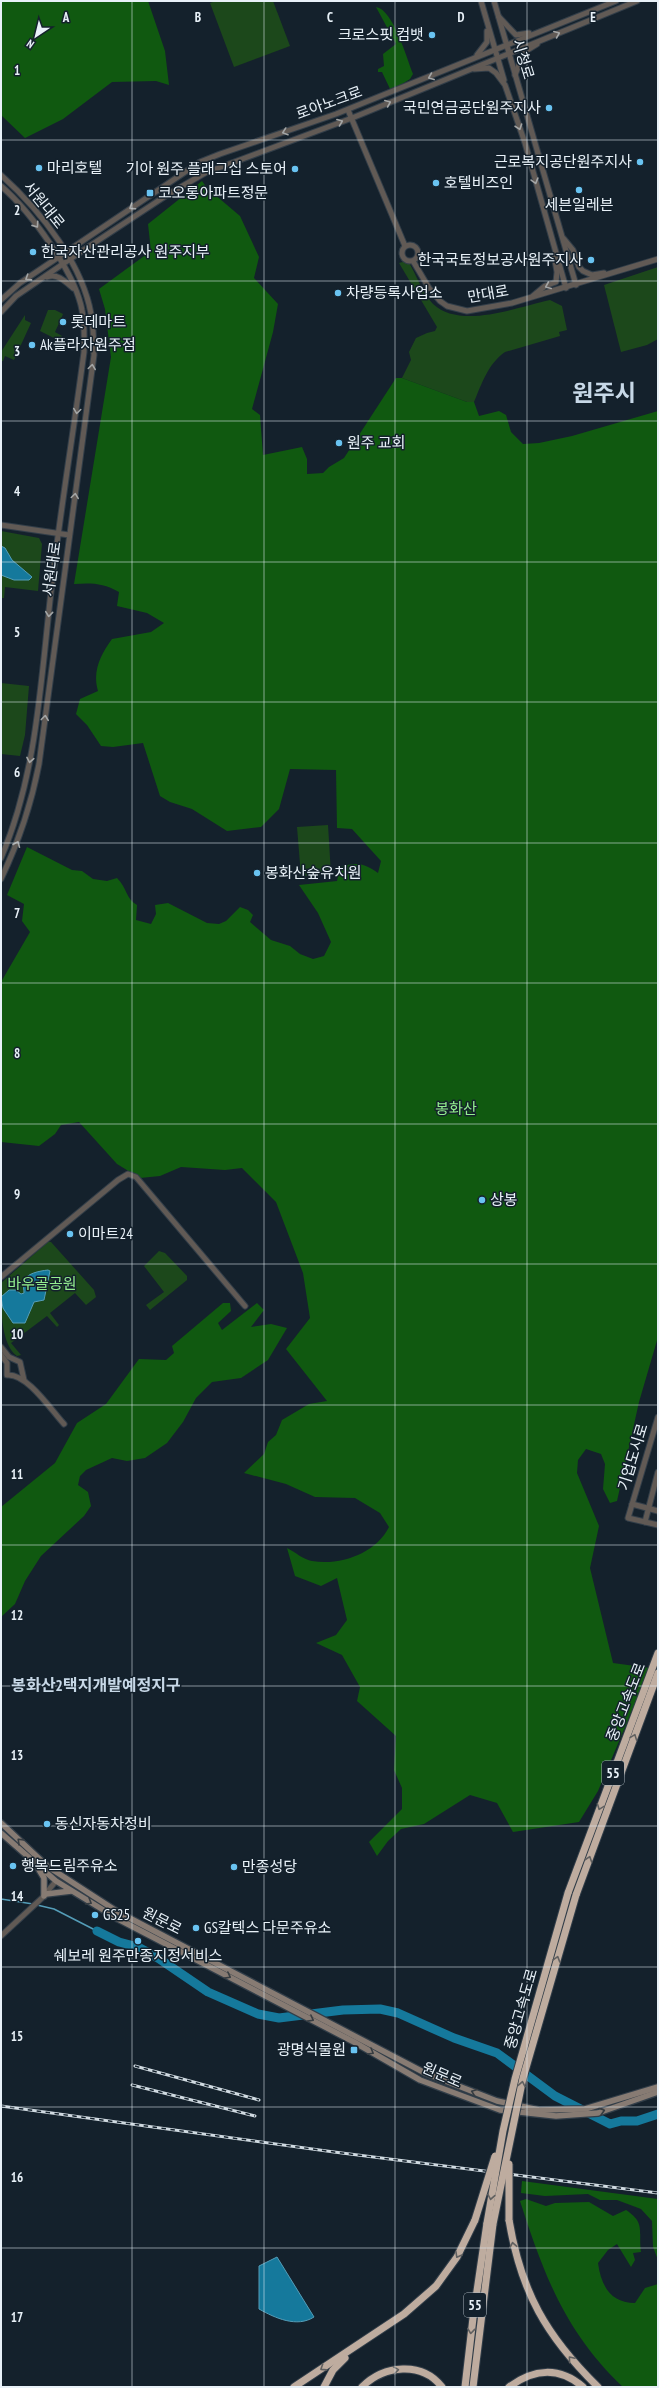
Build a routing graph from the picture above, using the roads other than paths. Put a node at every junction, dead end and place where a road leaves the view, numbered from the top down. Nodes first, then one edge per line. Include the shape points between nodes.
1 (481, 1) edge
2 (494, 1) edge
3 (616, 1) edge
4 (637, 1) edge
5 (498, 16) junction
6 (487, 24) junction
7 (538, 33) junction
8 (542, 40) junction
9 (506, 46) junction
10 (495, 50) junction
11 (508, 54) junction
12 (497, 59) junction
13 (467, 62) junction
14 (469, 69) junction
15 (515, 76) junction
16 (505, 85) junction
17 (348, 110) junction
18 (352, 118) junction
19 (1, 175) edge
20 (1, 186) edge
21 (161, 188) junction
22 (167, 195) junction
23 (562, 237) junction
24 (553, 242) junction
25 (405, 246) junction
26 (65, 253) junction
27 (58, 258) junction
28 (658, 259) edge
29 (70, 260) junction
30 (413, 261) junction
31 (62, 265) junction
32 (610, 273) junction
33 (37, 283) junction
34 (576, 285) junction
35 (566, 288) junction
36 (76, 292) junction
37 (530, 298) junction
38 (1, 300) edge
39 (1, 312) edge
40 (1, 525) edge
41 (58, 533) junction
42 (69, 535) junction
43 (39, 694) junction
44 (48, 695) junction
45 (1, 858) edge
46 (1, 880) edge
47 (1, 1277) edge
48 (245, 1306) dead end
49 (1, 1347) edge
50 (1, 1354) edge
51 (14, 1360) junction
52 (8, 1368) junction
53 (22, 1369) junction
54 (14, 1375) junction
55 (24, 1380) junction
56 (658, 1416) edge
57 (64, 1424) dead end
58 (658, 1476) edge
59 (632, 1504) junction
60 (648, 1508) junction
61 (658, 1511) edge
62 (646, 1522) junction
63 (658, 1525) edge
64 (658, 1653) edge
65 (658, 1673) edge
66 (1, 1823) edge
67 (1, 1833) edge
68 (36, 1864) junction
69 (60, 1876) junction
70 (56, 1881) junction
71 (71, 1891) junction
72 (44, 1896) junction
73 (1, 1936) edge
74 (194, 1951) junction
75 (191, 1956) junction
76 (287, 1999) junction
77 (284, 2005) junction
78 (658, 2087) edge
79 (658, 2092) edge
80 (537, 2113) junction
81 (503, 2131) junction
82 (511, 2136) junction
83 (490, 2223) junction
84 (353, 2349) junction
85 (294, 2387) edge
86 (324, 2387) edge
87 (362, 2387) edge
88 (442, 2387) edge
89 (466, 2387) edge
90 (472, 2387) edge
91 (509, 2387) edge
92 (583, 2387) edge
93 (598, 2387) edge

1 - 6 street, 시청로
2 - 5 street, 시청로
3 - 7 street, 로아노크로
8 -> 4 street
5 - 7 street via 516,35
5 - 9 street, 시청로
6 - 10 street, 시청로
6 - 13 street via 487,42 484,49
7 - 9 street, 로아노크로
8 - 11 street
8 - 15 street via 524,52
9 - 10 street, 로아노크로
9 - 11 street, 시청로
10 - 12 street, 시청로
10 - 13 street, 로아노크로
11 - 12 street, 로아노크로
11 - 15 street, 시청로
12 - 14 street, 로아노크로
12 - 16 street, 시청로
13 -> 17 street, 로아노크로
14 - 16 street via 489,68
18 -> 14 street, 로아노크로
15 - 23 street, 시청로
16 -> 24 street, 시청로 via 525,143
17 - 18 street
17 -> 21 street, 로아노크로 via 200,162
22 -> 18 street, 로아노크로 via 223,165
18 - 25 street
19 - 26 street, 서원대로 via 28,200
20 -> 27 street, 서원대로 via 26,211
21 - 22 street
21 -> 26 street, 로아노크로
22 - 29 street, 로아노크로
23 - 32 street via 573,250 579,268 583,271 592,275
23 - 34 street, 시청로
24 - 35 street
24 -> 37 street via 557,280
25 - 30 street via 401,252 402,257 406,261
25 - 30 street via 411,245 417,250 418,256
26 - 27 street, 로아노크로
26 - 29 street, 서원대로
27 - 31 street, 서원대로
27 -> 38 street, 로아노크로 via 20,283
28 - 32 street
29 - 31 street, 로아노크로
42 -> 29 street, 서원대로 via 94,355 89,305
30 - 37 street, 만대로 via 440,301 457,309 467,311
31 - 33 street, 로아노크로
31 - 36 street, 서원대로
32 - 34 street
33 - 36 street via 54,276 63,280
33 - 39 street via 16,296
34 - 35 street, 만대로
35 - 37 street, 만대로
36 -> 41 street, 서원대로 via 83,315 84,352
40 - 41 street
41 - 42 street
41 -> 43 street, 서원대로
42 - 44 street, 서원대로
43 - 44 street
43 -> 45 street, 서원대로 via 22,801
46 -> 44 street, 서원대로 via 18,844 32,801
47 - 48 street via 128,1174 136,1177
49 - 51 street
50 - 52 street
51 - 52 street
51 - 53 street via 20,1362
52 - 54 street via 7,1375
53 - 54 street
53 - 55 street
54 - 55 street
55 - 57 street
56 - 59 street, 기업도시로
58 - 60 street, 기업도시로
59 - 60 street, 기업도시로
59 - 62 street, 기업도시로 via 628,1518
60 - 61 street, 기업도시로
60 - 62 street, 기업도시로
62 - 63 street, 기업도시로
64 -> 81 highway, 중앙고속도로 / 55, bridge via 568,1893 530,2021
82 -> 65 highway, 중앙고속도로 / 55, bridge via 525,2071 576,1895
69 -> 66 main road, 원문로
67 - 68 main road, 원문로
68 - 70 main road, 원문로
68 - 72 main road via 44,1878
69 - 70 main road
69 - 74 main road, 원문로 via 118,1912
70 - 71 main road, 원문로
70 - 72 street
71 - 72 main road
71 -> 75 main road, 원문로 via 118,1919
72 - 73 street
74 - 75 main road
74 - 76 main road, 원문로
75 -> 77 main road, 원문로
76 - 77 main road
80 -> 76 main road, 원문로 via 425,2074
77 -> 80 main road, 원문로 via 420,2080 500,2110
78 - 80 main road via 585,2109
80 -> 79 main road via 584,2115
81 -> 83 highway, 중앙고속도로 / 55, bridge
81 -> 84 highway, bridge via 475,2220 457,2257 436,2286 404,2314
82 - 83 highway, 중앙고속도로 / 55, bridge
93 -> 82 highway, bridge via 572,2361 547,2327 529,2295 519,2269 509,2220
83 -> 89 highway, 중앙고속도로 / 55 via 473,2318
83 - 90 highway, 중앙고속도로 / 55
84 -> 85 highway
84 - 86 highway via 333,2370
87 -> 88 highway via 379,2374 410,2368 425,2373
91 - 92 highway via 521,2378 537,2372 551,2371 564,2375

